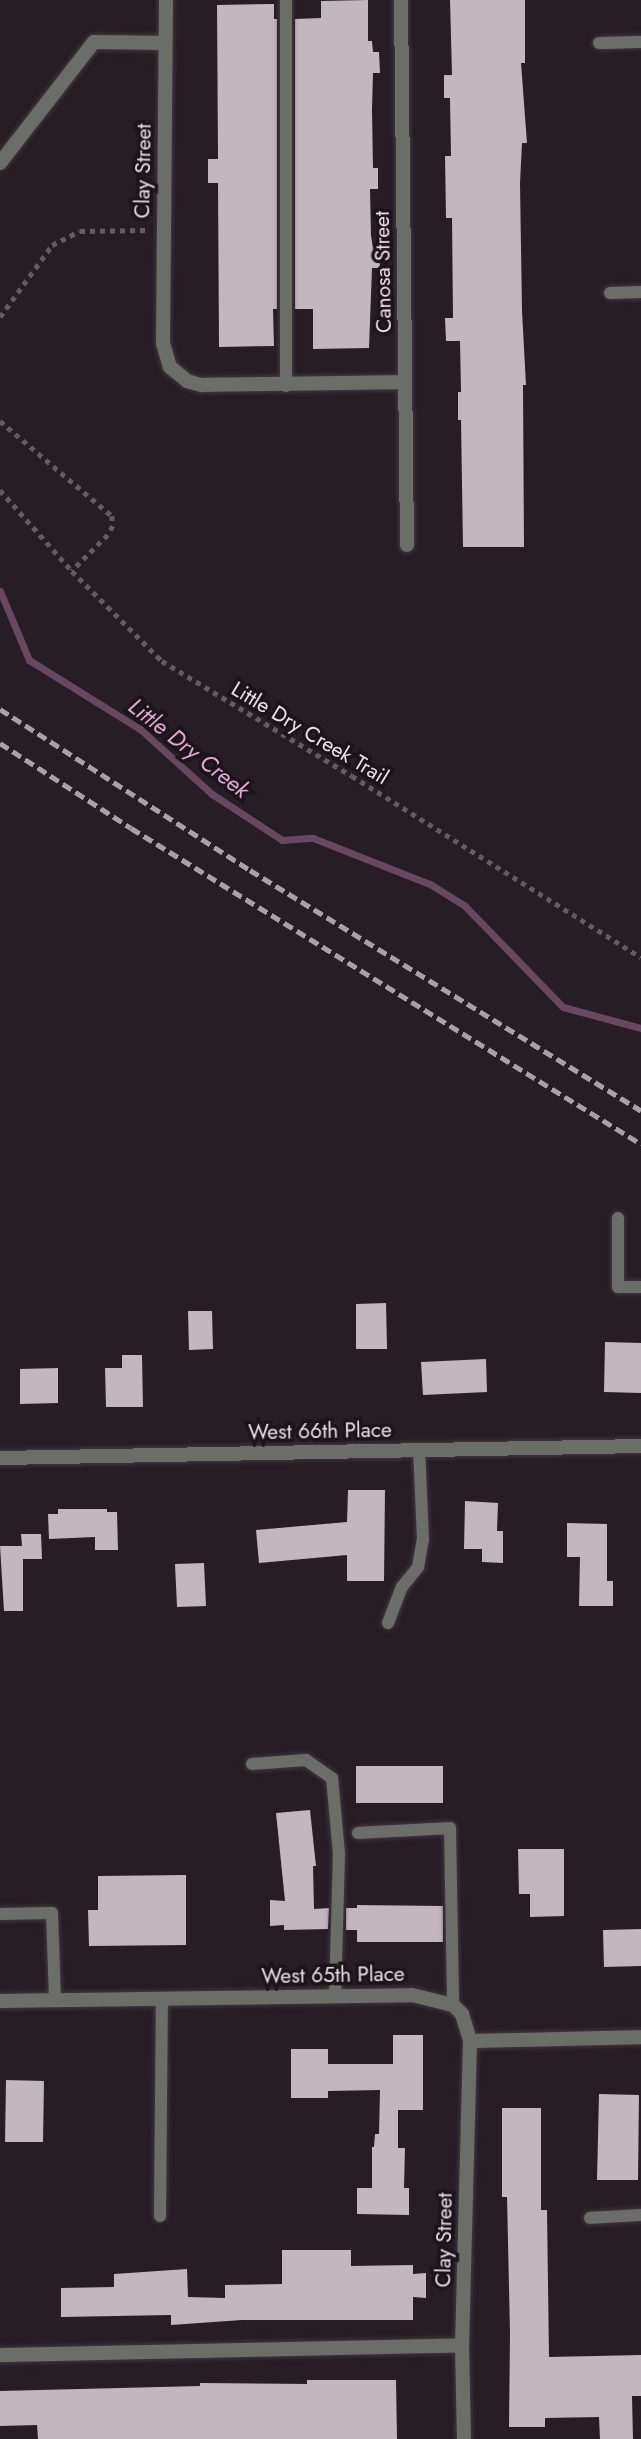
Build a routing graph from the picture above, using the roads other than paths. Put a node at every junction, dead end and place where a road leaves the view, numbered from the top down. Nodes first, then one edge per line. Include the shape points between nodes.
1 (166, 0) edge
2 (286, 0) edge
3 (401, 0) edge
4 (641, 42) edge
5 (165, 43) junction
6 (599, 43) dead end
7 (0, 163) edge
8 (641, 292) edge
9 (610, 293) dead end
10 (405, 382) junction
11 (286, 386) junction
12 (407, 545) dead end
13 (618, 1218) dead end
14 (641, 1287) edge
15 (641, 1446) edge
16 (419, 1450) junction
17 (0, 1458) edge
18 (388, 1623) dead end
19 (252, 1764) dead end
20 (358, 1833) dead end
21 (0, 1914) edge
22 (335, 1996) junction
23 (162, 1999) junction
24 (55, 2000) junction
25 (0, 2001) edge
26 (453, 2005) junction
27 (641, 2037) edge
28 (470, 2041) junction
29 (160, 2216) dead end
30 (641, 2216) edge
31 (590, 2218) dead end
32 (462, 2345) junction
33 (0, 2355) edge
34 (464, 2439) edge

1 - 5 street, Clay Street
2 - 11 lane
3 - 10 street, Canosa Street
4 - 6 lane
5 - 7 street via 94,41
5 - 11 street, Clay Street via 163,343 170,367 187,381 201,385
8 - 9 lane
10 - 11 street
10 - 12 street, Canosa Street
13 - 14 lane via 618,1287
15 - 16 street, West 66th Place
16 - 17 street, West 66th Place
16 - 18 lane via 423,1540 418,1567 402,1587
19 - 22 lane via 306,1760 332,1778 339,1854
20 - 26 lane via 450,1828
21 - 24 lane via 52,1913
22 - 23 street, West 65th Place
22 - 26 street, West 65th Place via 412,1995
23 - 24 street, West 65th Place
23 - 29 lane
24 - 25 street, West 65th Place
26 - 28 street via 462,2014
27 - 28 street
28 - 32 street, Clay Street
30 - 31 lane
32 - 33 street
32 - 34 street, Clay Street

